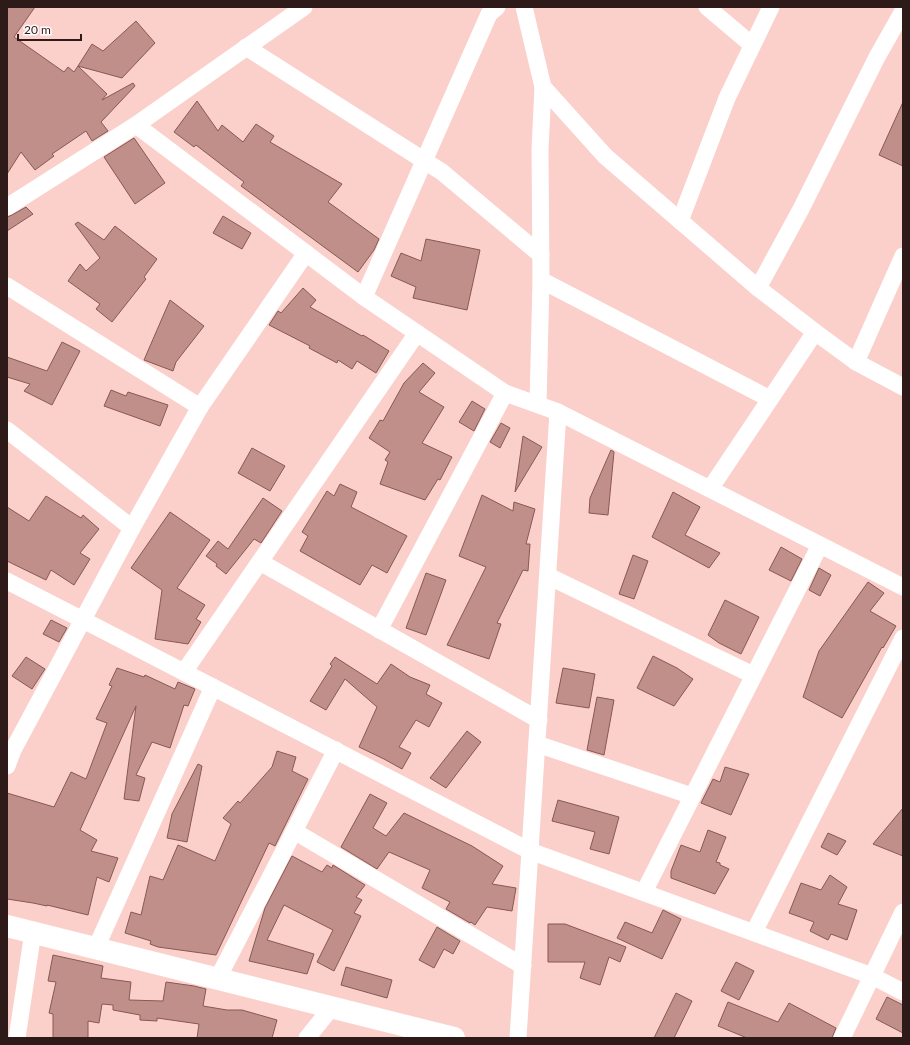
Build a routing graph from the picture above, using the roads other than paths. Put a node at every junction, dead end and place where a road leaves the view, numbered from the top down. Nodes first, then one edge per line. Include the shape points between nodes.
1 (304, 7) edge
2 (497, 7) edge
3 (524, 7) edge
4 (707, 7) edge
5 (771, 7) edge
6 (903, 11) edge
7 (752, 45) junction
8 (246, 47) junction
9 (543, 87) junction
10 (136, 125) junction
11 (424, 161) junction
12 (7, 207) edge
13 (680, 221) junction
14 (306, 253) junction
15 (541, 255) junction
16 (903, 256) edge
17 (541, 280) junction
18 (7, 286) edge
19 (758, 288) junction
20 (364, 297) junction
21 (815, 332) junction
22 (417, 333) junction
23 (856, 362) junction
24 (903, 387) edge
25 (505, 393) junction
26 (770, 399) junction
27 (538, 404) junction
28 (200, 406) junction
29 (558, 412) junction
30 (7, 430) edge
31 (710, 489) junction
32 (132, 528) junction
33 (820, 545) junction
34 (260, 562) junction
35 (548, 576) junction
36 (7, 581) edge
37 (903, 587) edge
38 (83, 620) junction
39 (379, 630) junction
40 (903, 638) edge
41 (184, 672) junction
42 (753, 675) junction
43 (213, 687) junction
44 (538, 720) junction
45 (537, 744) junction
46 (336, 750) junction
47 (9, 755) edge
48 (692, 796) junction
49 (294, 831) junction
50 (530, 850) junction
51 (644, 892) junction
52 (903, 912) edge
53 (7, 926) edge
54 (33, 932) junction
55 (754, 932) junction
56 (96, 948) junction
57 (522, 966) junction
58 (872, 976) junction
59 (218, 978) junction
60 (903, 992) edge
61 (332, 1007) junction
62 (17, 1038) edge
63 (307, 1038) edge
64 (454, 1038) edge
65 (518, 1038) edge
66 (842, 1038) edge

1 - 8 street
2 - 11 street via 489,14
3 - 9 street
4 - 7 street
5 - 7 street
6 - 19 street
7 - 13 street via 727,98
8 - 10 street
8 - 11 street
9 - 13 street via 605,156
9 - 15 street via 540,149
10 - 12 street
10 - 14 street
11 - 15 street via 442,172
11 - 20 street
13 - 19 street
14 - 20 street
14 - 28 street
15 - 17 street
16 - 23 street
17 - 26 street
17 - 27 street
18 - 28 street
19 - 21 street
20 - 22 street
21 - 23 street
21 - 26 street
22 - 25 street
22 - 34 street
23 - 24 street
25 - 27 street
25 - 39 street
26 - 31 street
27 - 29 street
28 - 32 street
29 - 31 street
29 - 35 street
30 - 32 street
31 - 33 street
32 - 38 street
33 - 37 street
33 - 42 street
34 - 39 street
34 - 41 street
35 - 42 street
35 - 44 street
36 - 38 street
38 - 41 street
38 - 47 street
39 - 44 street
40 - 55 street
41 - 43 street
42 - 48 street
43 - 46 street
43 - 56 street
44 - 45 street
45 - 48 street
45 - 50 street
46 - 49 street
46 - 50 street
48 - 51 street
49 - 57 street
49 - 59 street
50 - 51 street
50 - 57 street
51 - 55 street
52 - 58 street
53 - 54 street
54 - 56 street
54 - 62 street
55 - 58 street
56 - 59 street
57 - 65 street
58 - 60 street
58 - 66 street
59 - 61 street
61 - 63 street
61 - 64 street

